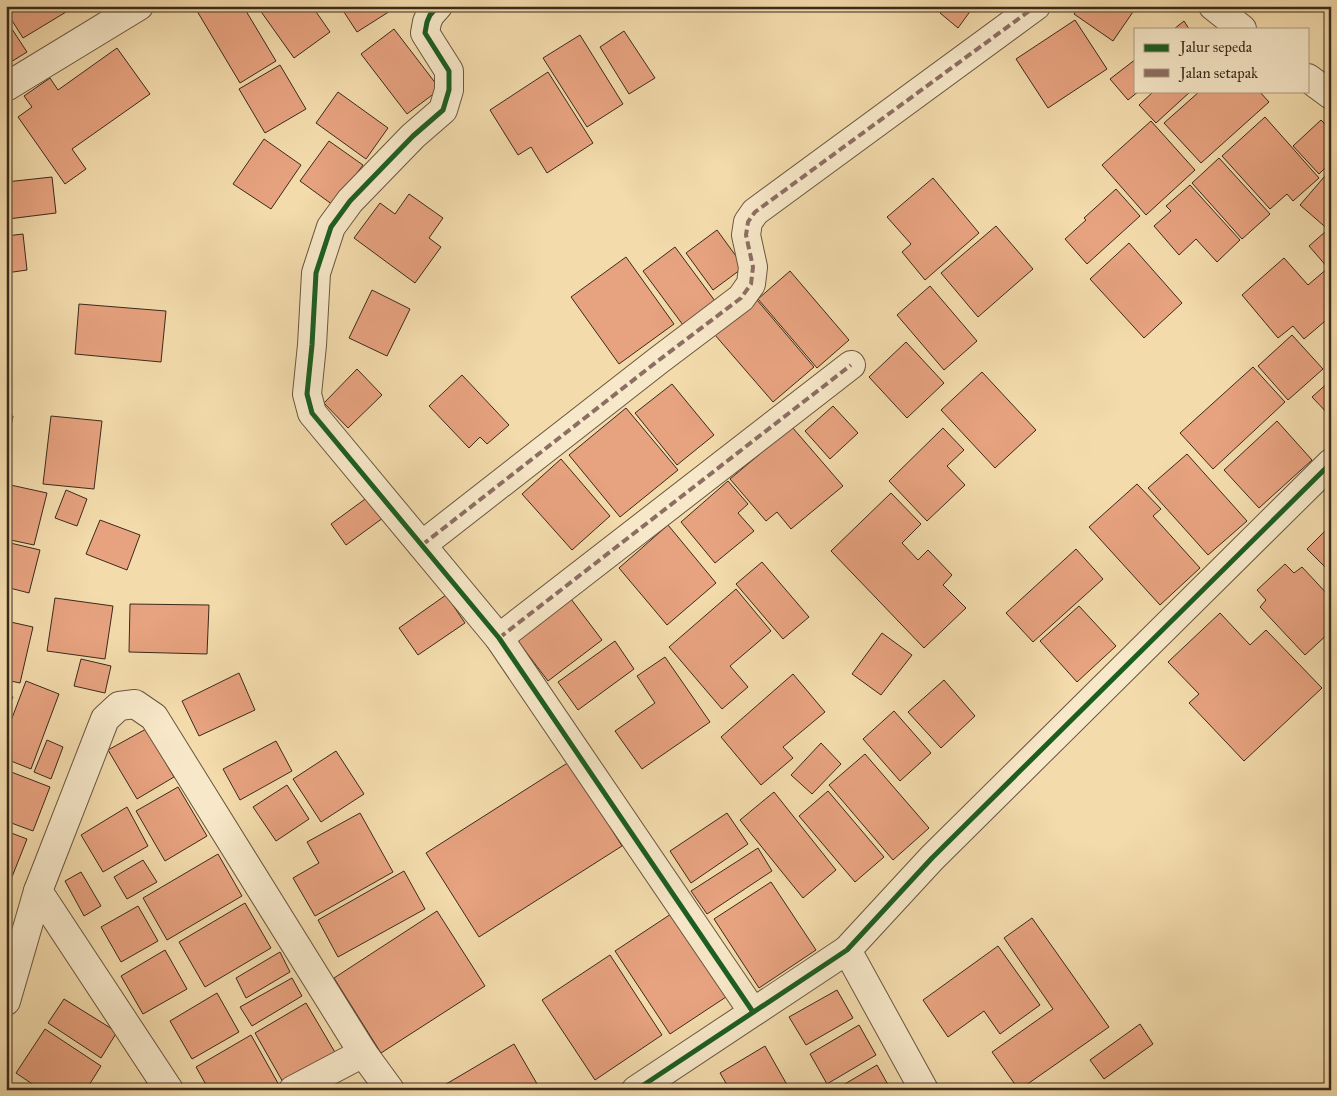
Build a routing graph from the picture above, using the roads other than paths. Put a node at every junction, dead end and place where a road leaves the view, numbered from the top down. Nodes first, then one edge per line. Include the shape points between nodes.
1 (139, 6) edge
2 (438, 6) edge
3 (1036, 6) edge
4 (1212, 6) edge
5 (1241, 28) edge
6 (1310, 79) edge
7 (6, 87) edge
8 (1331, 95) edge
9 (851, 365) dead end
10 (1331, 462) edge
11 (422, 545) junction
12 (499, 638) junction
13 (38, 891) junction
14 (847, 950) junction
15 (6, 1001) edge
16 (753, 1012) junction
17 (363, 1054) junction
18 (169, 1090) edge
19 (293, 1090) edge
20 (390, 1090) edge
21 (636, 1090) edge
22 (924, 1090) edge

1 - 7 street
2 - 11 street via 430,15 425,33 449,72 449,90 443,110 350,201 331,226 316,273 307,394 312,413
3 - 11 street via 756,212 748,222 746,235 753,267 751,284 741,298
4 - 5 street
6 - 8 street
9 - 12 street
10 - 14 street via 932,858
11 - 12 street
12 - 16 street
13 - 15 street
13 - 17 street via 105,719 119,706 135,704 154,717
13 - 18 street
14 - 16 street
14 - 22 street
16 - 21 street
17 - 19 street
17 - 20 street

